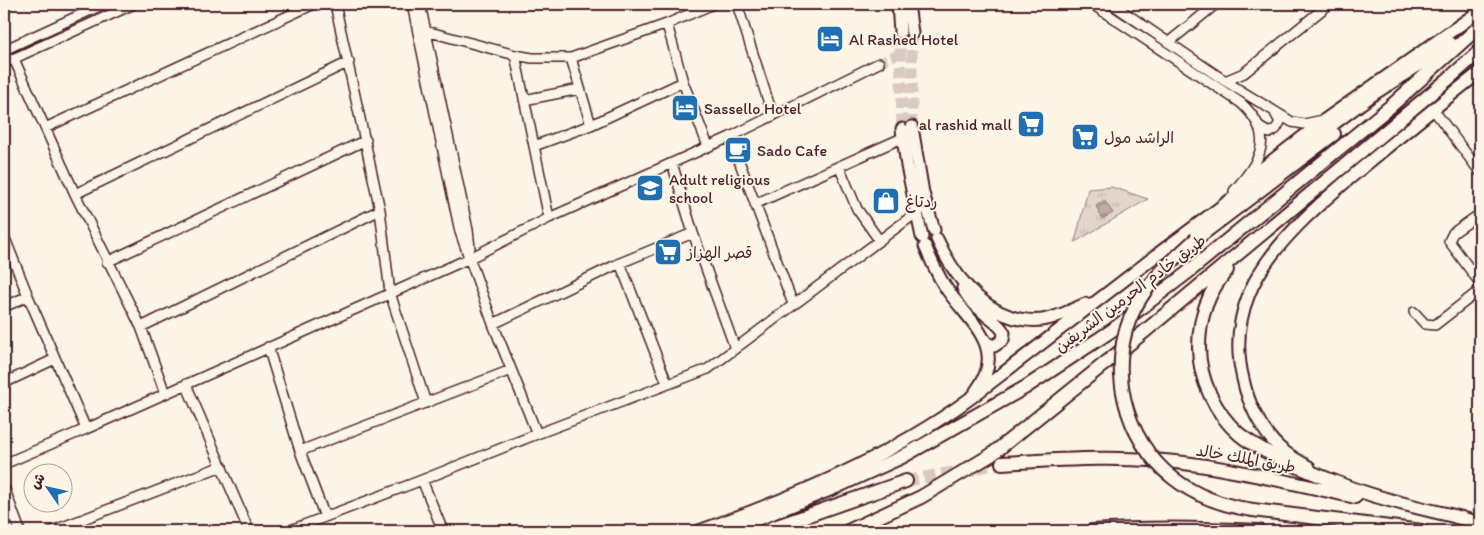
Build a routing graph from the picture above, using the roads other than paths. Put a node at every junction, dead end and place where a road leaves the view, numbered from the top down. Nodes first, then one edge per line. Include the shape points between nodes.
1 (104, 4) edge
2 (134, 4) edge
3 (314, 4) edge
4 (336, 4) edge
5 (412, 4) edge
6 (420, 4) edge
7 (713, 4) edge
8 (737, 4) edge
9 (898, 4) edge
10 (908, 4) edge
11 (1092, 4) edge
12 (1216, 4) edge
13 (1329, 4) edge
14 (1117, 5) edge
15 (1480, 11) edge
16 (667, 24) junction
17 (1480, 26) edge
18 (426, 31) junction
19 (1169, 42) junction
20 (4, 50) edge
21 (1480, 51) edge
22 (515, 54) junction
23 (571, 58) junction
24 (14, 59) junction
25 (1480, 60) edge
26 (349, 62) junction
27 (4, 63) edge
28 (879, 63) tunnel mouth
29 (1480, 72) edge
30 (1226, 81) junction
31 (1446, 81) junction
32 (683, 82) junction
33 (580, 89) junction
34 (524, 100) junction
35 (1434, 109) junction
36 (1274, 111) junction
37 (773, 116) junction
38 (1326, 119) junction
39 (591, 125) junction
40 (1259, 126) junction
41 (45, 128) junction
42 (905, 131) joint
43 (730, 137) junction
44 (366, 140) junction
45 (534, 146) junction
46 (708, 146) junction
47 (672, 163) junction
48 (839, 166) junction
49 (1480, 172) edge
50 (1234, 192) junction
51 (75, 194) junction
52 (755, 204) junction
53 (922, 209) junction
54 (380, 210) junction
55 (1480, 214) edge
56 (549, 218) junction
57 (1278, 220) junction
58 (693, 232) junction
59 (4, 236) edge
60 (879, 240) junction
61 (1160, 253) junction
62 (470, 258) junction
63 (107, 262) junction
64 (620, 263) junction
65 (954, 268) junction
66 (1480, 283) edge
67 (1480, 290) edge
68 (390, 292) junction
69 (28, 296) junction
70 (1101, 297) junction
71 (793, 304) junction
72 (4, 307) edge
73 (1414, 312) dead end
74 (493, 324) junction
75 (141, 327) junction
76 (983, 338) junction
77 (268, 347) junction
78 (735, 348) junction
79 (55, 359) junction
80 (511, 370) junction
81 (4, 383) edge
82 (667, 383) junction
83 (186, 384) junction
84 (165, 393) junction
85 (972, 397) junction
86 (426, 403) junction
87 (86, 429) junction
88 (537, 434) junction
89 (300, 451) junction
90 (1002, 463) tunnel mouth
91 (4, 464) edge
92 (222, 466) junction
93 (1322, 477) junction
94 (422, 480) junction
95 (906, 481) tunnel mouth
96 (4, 487) edge
97 (325, 516) junction
98 (1462, 518) junction
99 (1480, 523) edge
100 (20, 531) edge
101 (52, 531) edge
102 (249, 531) edge
103 (288, 531) edge
104 (442, 531) edge
105 (699, 531) edge
106 (728, 531) edge
107 (764, 531) edge
108 (848, 531) edge
109 (1092, 531) edge
110 (1259, 531) edge
111 (1422, 531) edge

1 - 20 street
2 - 24 street
3 - 41 street
4 - 26 street
5 - 62 street via 460,232
6 - 18 street
7 - 16 street
8 - 37 street
9 - 10 main road via 906,32
11 - 40 street via 1242,103
12 - 19 street
13 - 30 street via 1244,73
14 - 19 street
15 - 38 main road
16 - 23 street
16 - 32 street
17 - 61 highway via 1373,94
17 - 106 highway, طريق خادم الحرمين الشريفين via 1391,106 1111,331 1026,387 902,457
17 - 111 highway, bridge via 1196,240 1163,269 1133,311 1122,347 1121,375 1128,414 1150,454 1173,478 1195,493 1218,503 1253,510
18 - 22 street
18 - 62 street via 468,230
19 - 30 street
21 - 31 highway
22 - 23 street via 532,58
22 - 34 street
23 - 33 street
24 - 27 street
24 - 41 street
25 - 31 highway
26 - 44 street
26 - 51 street
28 - 37 street
29 - 35 main road
30 - 36 street
31 - 57 highway
32 - 39 street
32 - 46 street
33 - 34 street
33 - 39 street
34 - 45 street
35 - 49 street
35 - 93 main road via 1325,199 1280,246 1249,293 1241,322 1239,348 1240,367 1250,402 1280,448
36 - 38 street via 1292,122 1304,124
36 - 40 street via 1280,122 1276,129 1269,133
37 - 43 street
38 - 50 main road
39 - 45 street
40 - 50 street via 1260,154 1253,169
41 - 51 street
42 - 48 street
42 - 53 main road
43 - 46 street
43 - 52 street
44 - 54 street
44 - 63 street
45 - 56 street
46 - 47 street
47 - 56 street
47 - 58 street
48 - 52 street
48 - 60 street via 857,209
50 - 61 main road
51 - 63 street
52 - 71 street
53 - 60 street
53 - 65 main road
53 - 76 main road via 924,242 945,287 978,327
54 - 68 street
54 - 75 street
55 - 66 street via 1453,233 1449,241
56 - 62 street
57 - 93 highway via 1218,281 1207,301 1199,336 1201,371 1219,410 1239,434
57 - 108 highway via 991,455 922,497
58 - 64 street
58 - 78 street
59 - 69 street
60 - 71 street
61 - 70 main road
62 - 68 street
62 - 74 street
63 - 75 street
64 - 74 street
64 - 82 street
65 - 70 main road via 991,308 1021,319 1055,317
65 - 76 main road via 966,295 1004,333 1003,340 994,346
67 - 73 street via 1435,325 1425,324
68 - 77 street
68 - 86 street
69 - 72 street
69 - 79 street
70 - 85 main road
71 - 78 street
74 - 80 street
75 - 84 street
76 - 85 main road via 988,361 986,375
77 - 83 street
77 - 89 street
78 - 82 street via 708,368
79 - 81 street
79 - 87 street
80 - 86 street
80 - 88 street
82 - 88 street
83 - 84 street
83 - 92 street
84 - 87 street
85 - 105 main road via 919,433 850,468 760,509
86 - 89 street
87 - 91 street
88 - 94 street
89 - 97 street
90 - 98 highway, طريق الملك خالد via 1083,458 1197,465
92 - 101 street
92 - 102 street
93 - 98 highway via 1365,493
94 - 97 street
94 - 104 street
95 - 107 highway
96 - 100 street
97 - 103 street
98 - 99 highway, طريق الملك خالد
109 - 110 highway via 1142,527

